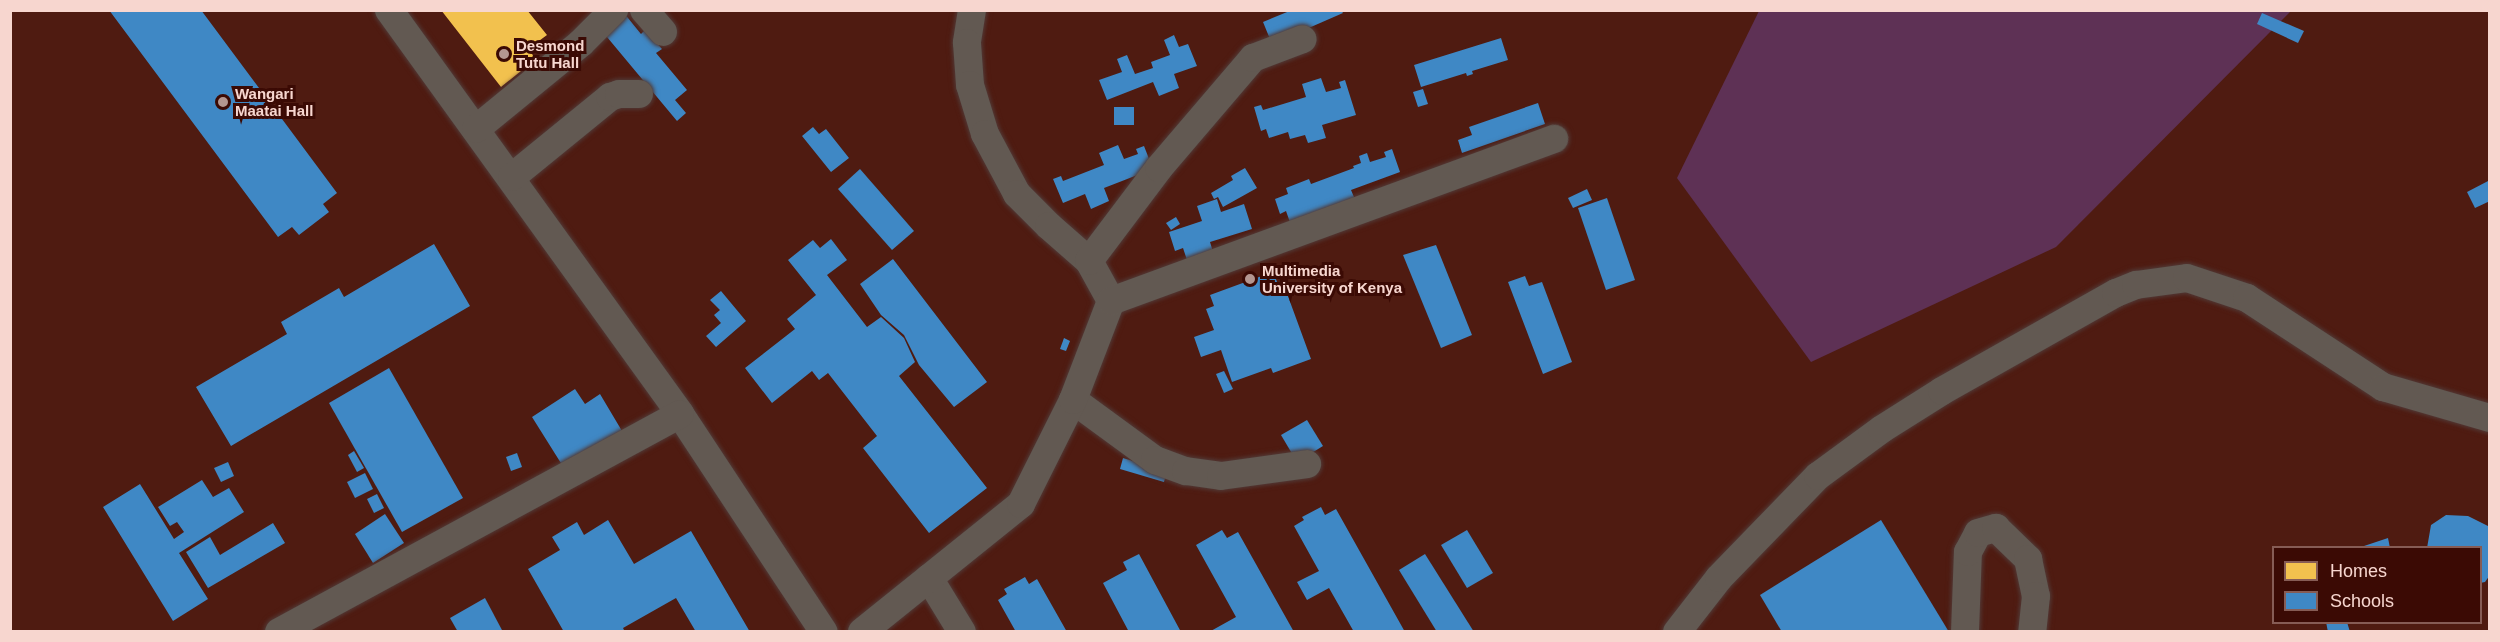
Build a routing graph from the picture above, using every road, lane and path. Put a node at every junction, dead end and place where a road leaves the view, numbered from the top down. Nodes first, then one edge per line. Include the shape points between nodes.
1 (389, 10) edge
2 (614, 10) edge
3 (644, 10) edge
4 (972, 10) edge
5 (663, 32) dead end
6 (1303, 39) dead end
7 (639, 93) dead end
8 (476, 129) junction
9 (1554, 139) dead end
10 (512, 177) junction
11 (1089, 261) junction
12 (1111, 301) junction
13 (1072, 400) junction
14 (680, 414) junction
15 (2490, 418) edge
16 (1307, 464) dead end
17 (929, 578) junction
18 (279, 632) edge
19 (824, 632) edge
20 (862, 632) edge
21 (962, 632) edge
22 (1677, 632) edge
23 (1965, 632) edge
24 (2032, 632) edge

1 - 8 lane
2 - 8 lane via 581,43
3 - 5 lane
4 - 11 lane via 967,43 970,85 985,134 1017,194
6 - 11 lane via 1253,58 1159,168
7 - 10 lane via 619,94 603,102
8 - 10 lane
9 - 12 lane
10 - 14 lane
11 - 12 lane
12 - 13 lane
13 - 16 lane via 1155,460 1186,471 1221,476
13 - 17 lane via 1022,504
14 - 18 lane
14 - 19 lane
15 - 22 lane via 2384,387 2247,298 2187,278 2136,285 1942,391 1818,476 1719,578
17 - 20 lane
17 - 21 lane
23 - 24 lane via 1968,552 1978,533 1996,528 2028,559 2036,596

